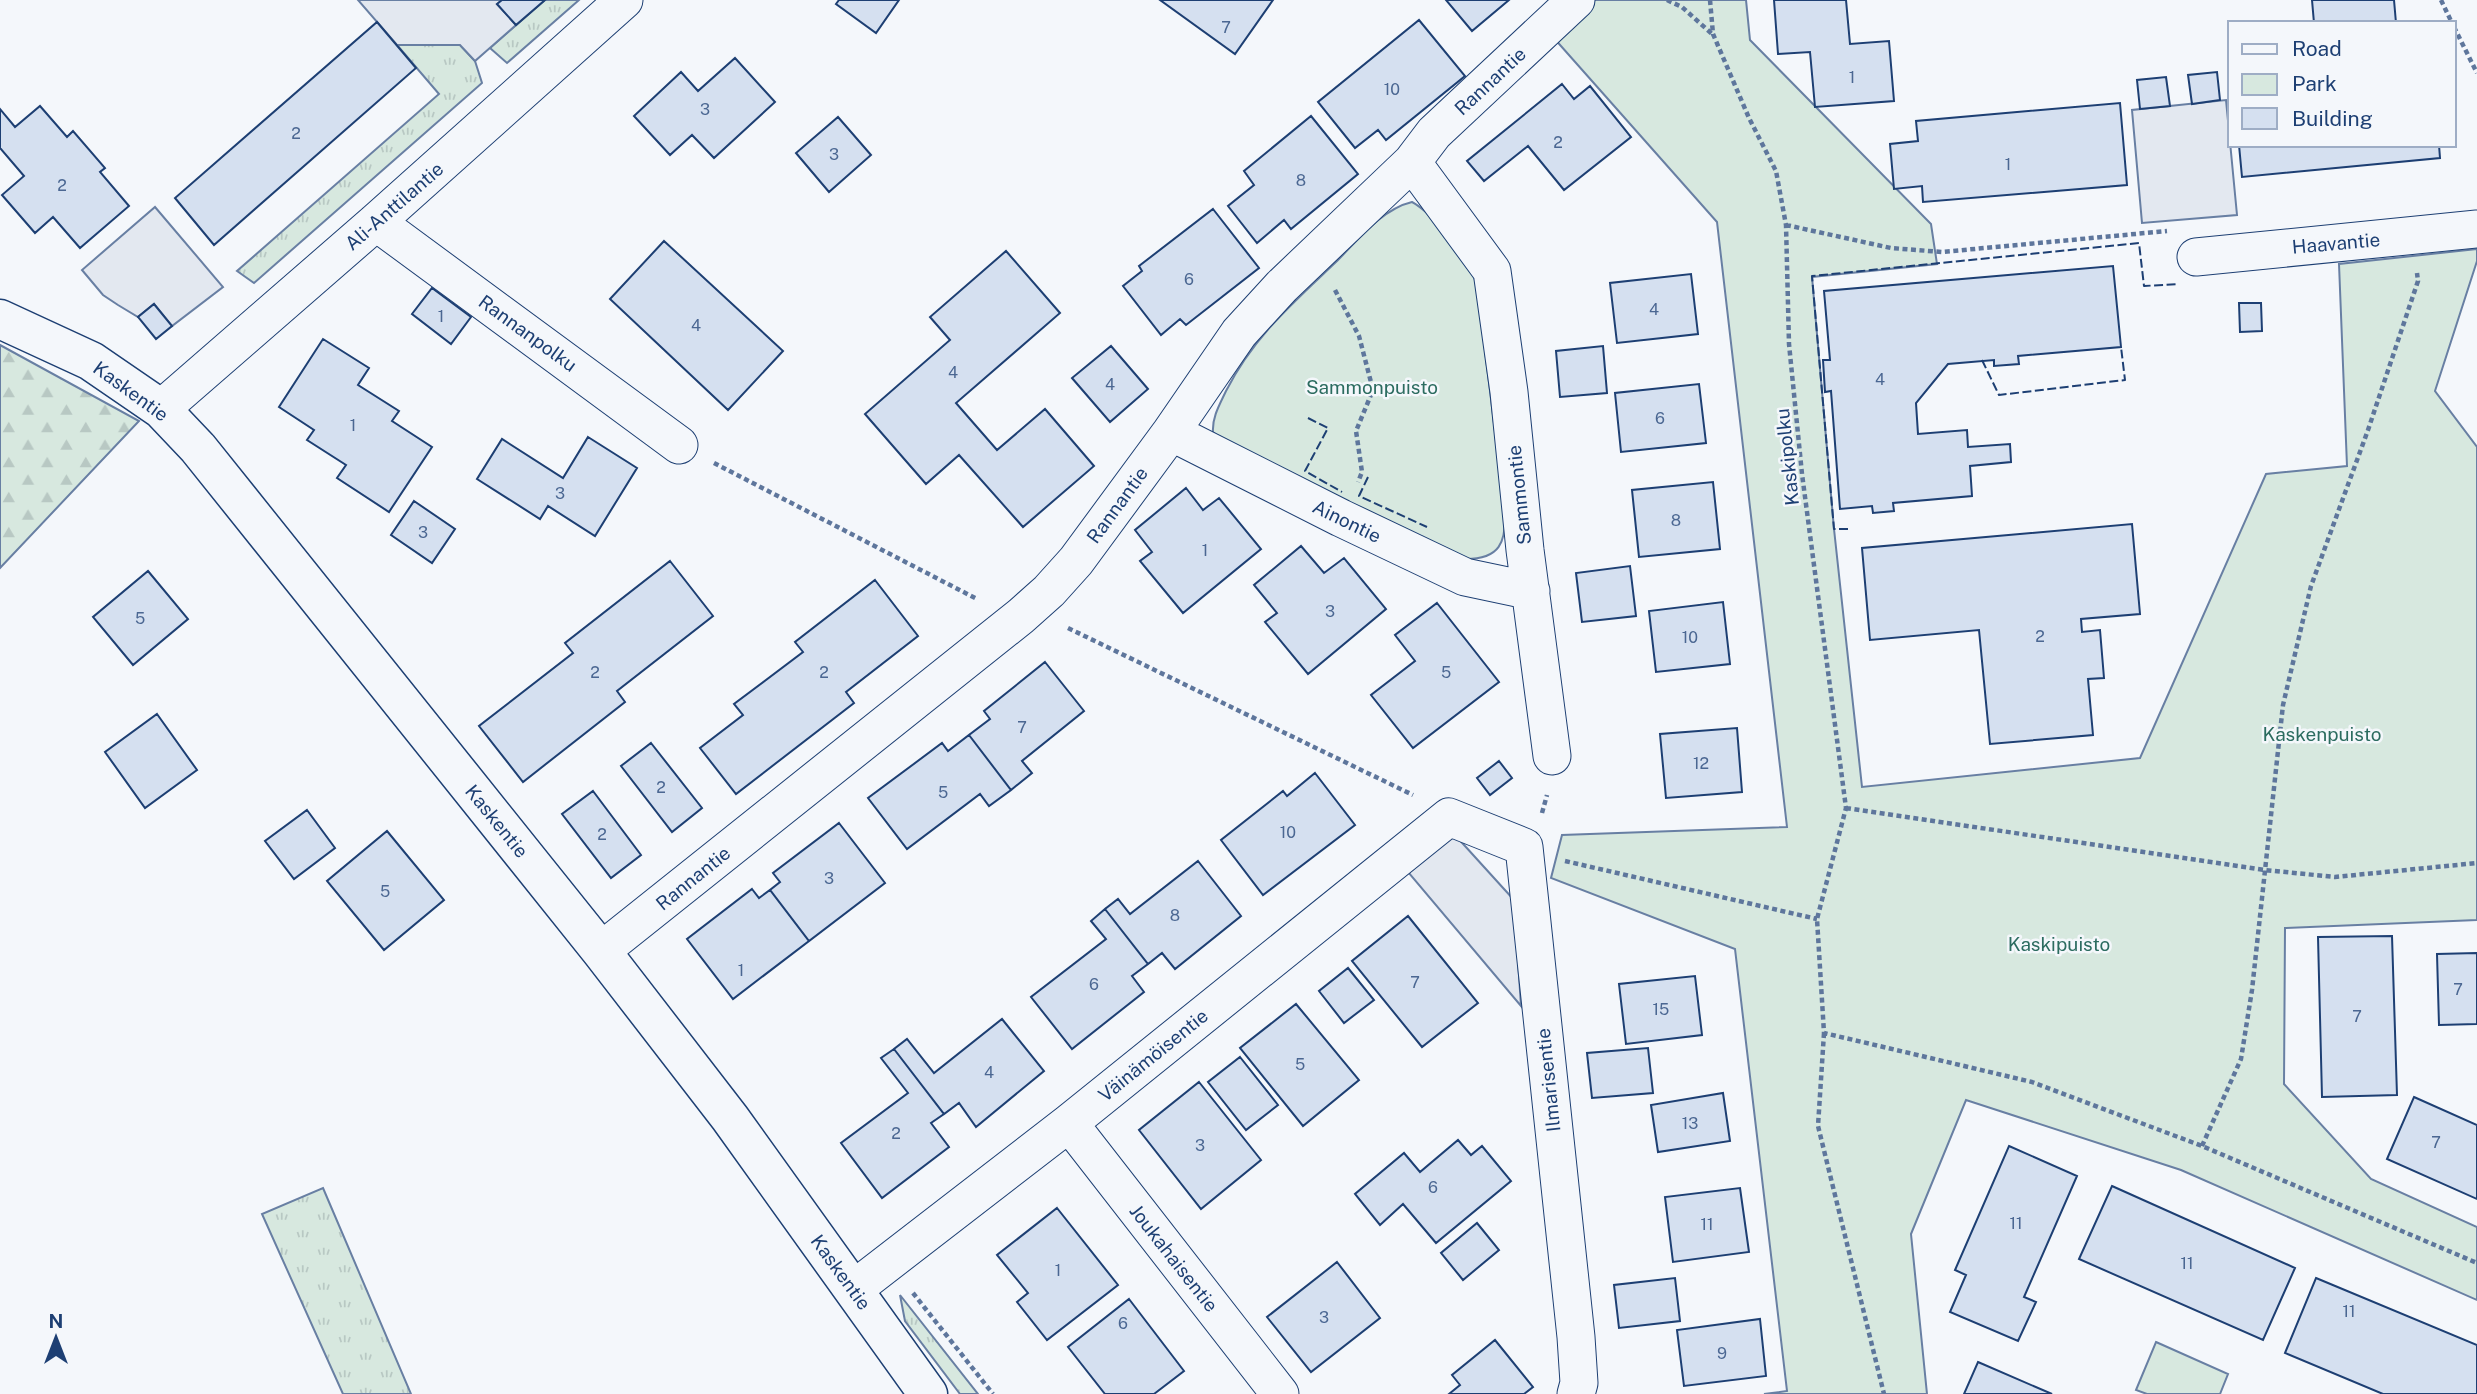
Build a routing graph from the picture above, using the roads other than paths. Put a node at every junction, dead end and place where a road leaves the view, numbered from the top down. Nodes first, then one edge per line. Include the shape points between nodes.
1 (624, 0) edge
2 (1576, 0) edge
3 (1412, 162) junction
4 (376, 222) junction
5 (2477, 229) edge
6 (2185, 244) road end
7 (0, 319) edge
8 (162, 409) junction
9 (1171, 432) junction
10 (679, 445) dead end
11 (1531, 591) junction
12 (1552, 756) road end
13 (1449, 817) joint
14 (601, 951) junction
15 (1069, 1123) junction
16 (854, 1289) junction
17 (928, 1394) edge
18 (1280, 1394) edge
19 (1576, 1394) edge

1 - 4 street, Ali-Anttilantie
2 - 3 street, Rannantie via 1434,133
3 - 9 street, Rannantie via 1282,286 1240,333
3 - 11 street, Sammontie via 1492,271
4 - 8 street, Ali-Anttilantie
4 - 10 street, Rannanpolku
5 - 6 street, Haavantie via 2414,236
7 - 8 street, Kaskentie via 91,361
8 - 14 street, Kaskentie
9 - 11 street, Ainontie via 1465,577
9 - 14 street, Rannantie via 1076,561 1021,617
11 - 12 street, Sammontie
13 - 15 street, Väinämöisentie
13 - 19 street, Ilmarisentie via 1524,847 1576,1337
14 - 16 street, Kaskentie
15 - 16 street, Väinämöisentie
15 - 18 street, Joukahaisentie
16 - 17 street, Kaskentie

